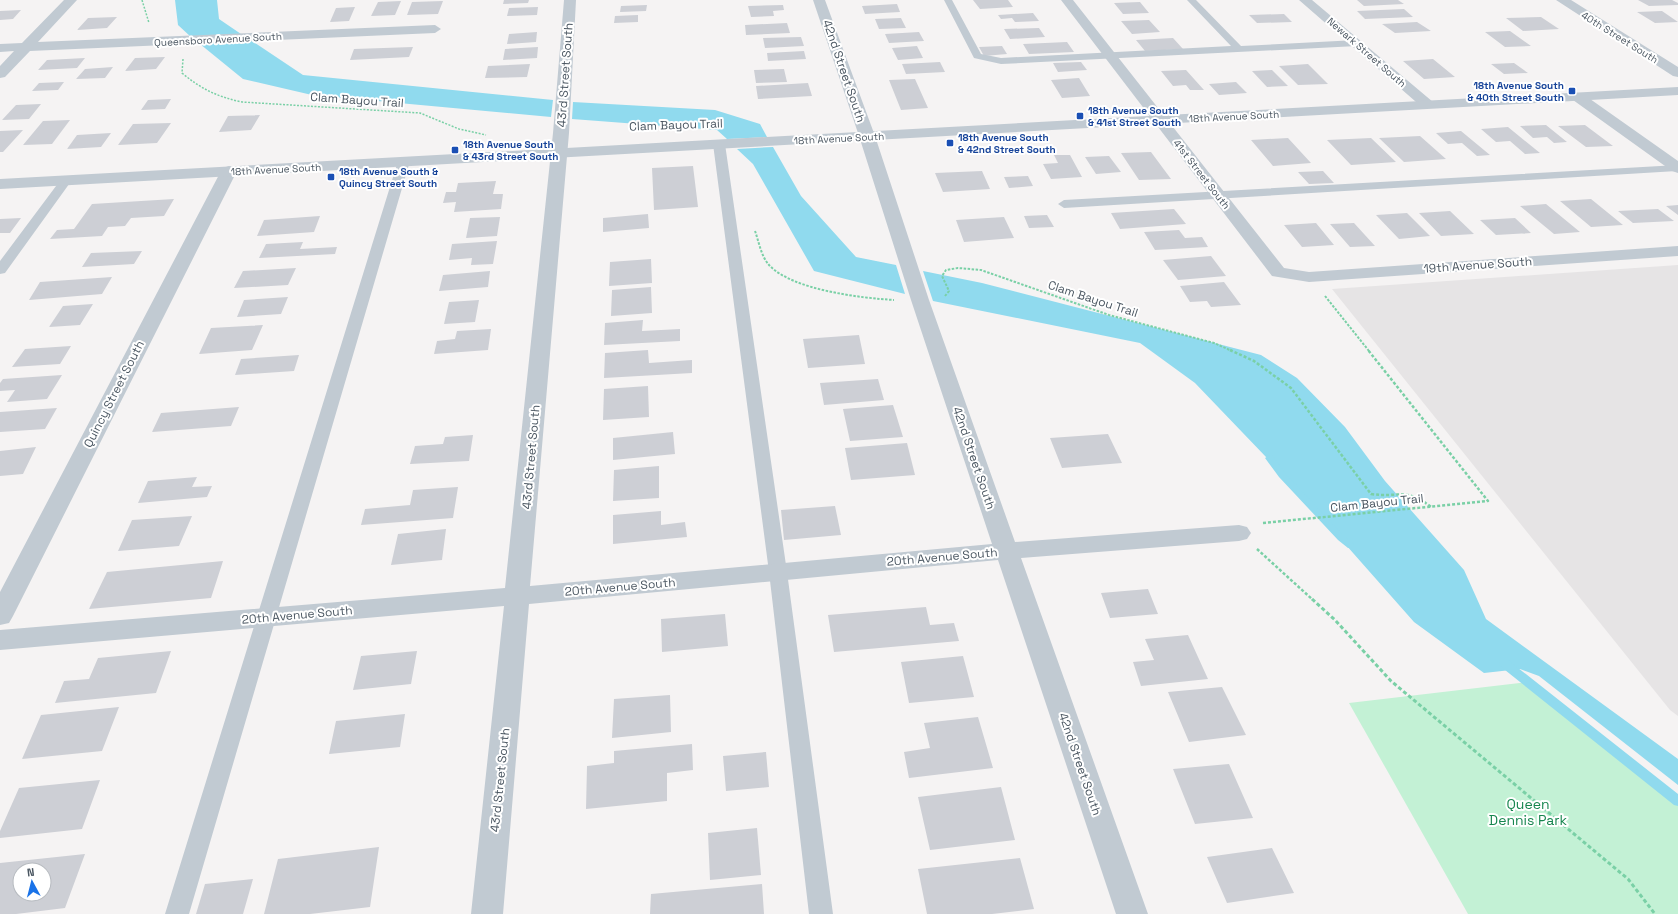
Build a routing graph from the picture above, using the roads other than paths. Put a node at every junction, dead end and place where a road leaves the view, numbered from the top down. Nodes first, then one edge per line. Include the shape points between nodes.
1 (71, 0) edge
2 (570, 0) edge
3 (819, 0) edge
4 (948, 0) edge
5 (1067, 0) edge
6 (1191, 0) edge
7 (1305, 0) edge
8 (1562, 0) edge
9 (435, 29) dead end
10 (1357, 43) junction
11 (25, 47) junction
12 (0, 48) edge
13 (1239, 49) junction
14 (1111, 56) junction
15 (1678, 73) edge
16 (0, 74) edge
17 (1678, 91) edge
18 (1578, 97) junction
19 (1428, 105) junction
20 (1161, 120) junction
21 (868, 136) junction
22 (718, 144) junction
23 (558, 153) junction
24 (404, 161) junction
25 (1678, 168) edge
26 (229, 171) junction
27 (66, 180) junction
28 (0, 184) edge
29 (1219, 196) junction
30 (1064, 204) dead end
31 (1678, 251) edge
32 (0, 270) edge
33 (1278, 272) joint
34 (1246, 529) road end
35 (1006, 551) junction
36 (778, 572) junction
37 (518, 596) junction
38 (0, 616) edge
39 (266, 617) junction
40 (0, 640) edge
41 (176, 914) edge
42 (486, 914) edge
43 (821, 914) edge
44 (1132, 914) edge

1 - 11 street
2 - 23 street, 43rd Street South
3 - 21 street, 42nd Street South
4 - 14 lane via 977,56 1001,61
5 - 14 street, 41st Street South
6 - 13 lane
7 - 10 street, Newark Street South
8 - 15 street, 40th Street South
9 - 11 street, Queensboro Avenue South
10 - 13 lane
10 - 19 street, Newark Street South
11 - 12 street, Queensboro Avenue South
11 - 16 street
13 - 14 lane
14 - 20 street, 41st Street South
17 - 18 street, 18th Avenue South
18 - 19 street, 18th Avenue South
18 - 25 street
19 - 20 street, 18th Avenue South
20 - 21 street, 18th Avenue South
20 - 29 street, 41st Street South
21 - 22 street, 18th Avenue South
21 - 35 street, 42nd Street South via 920,300
22 - 23 street, 18th Avenue South
22 - 36 lane
23 - 24 street, 18th Avenue South
23 - 37 street, 43rd Street South
24 - 26 street, 18th Avenue South
24 - 39 lane
25 - 29 lane
26 - 27 street, 18th Avenue South
26 - 38 street, Quincy Street South
27 - 28 street, 18th Avenue South
27 - 32 lane
29 - 30 lane
29 - 33 street, 41st Street South
31 - 33 street, 19th Avenue South via 1310,277
34 - 35 street, 20th Avenue South
35 - 36 street, 20th Avenue South
35 - 44 street, 42nd Street South
36 - 37 street, 20th Avenue South
36 - 43 lane
37 - 39 street, 20th Avenue South
37 - 42 street, 43rd Street South
39 - 40 street, 20th Avenue South
39 - 41 lane

